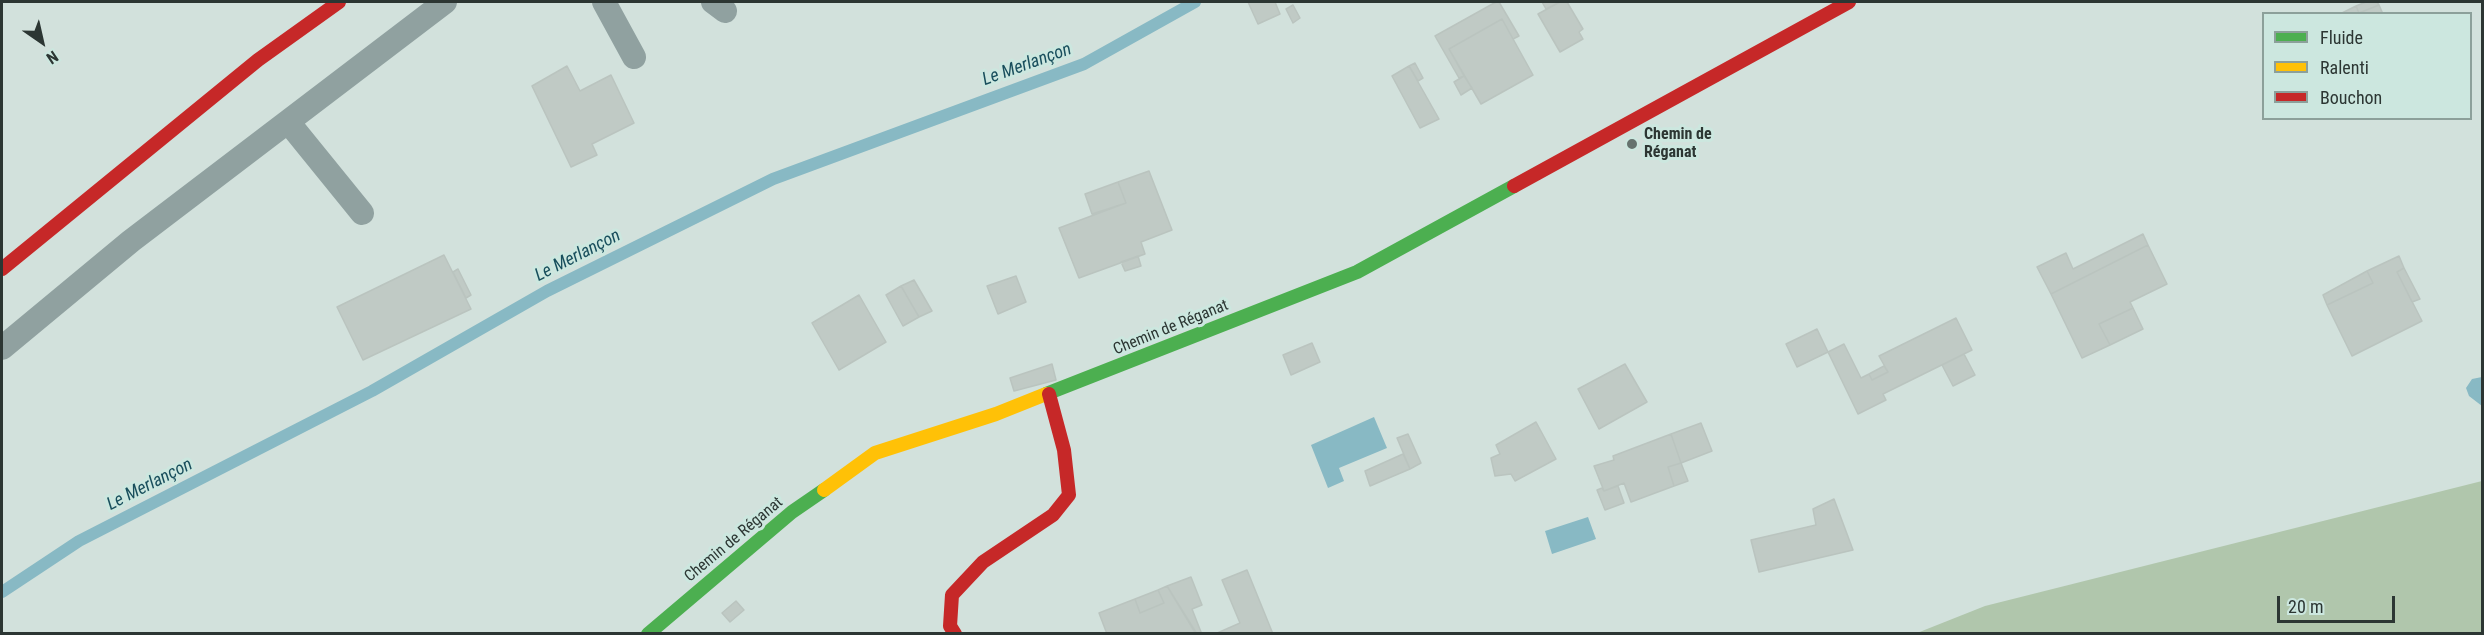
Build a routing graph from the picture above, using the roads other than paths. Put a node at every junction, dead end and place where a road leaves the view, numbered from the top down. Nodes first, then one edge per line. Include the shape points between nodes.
1 (339, 2) edge
2 (445, 2) edge
3 (604, 2) edge
4 (1849, 2) edge
5 (634, 57) dead end
6 (289, 123) junction
7 (362, 213) dead end
8 (2, 269) edge
9 (2, 348) edge
10 (1049, 394) junction
11 (648, 633) edge
12 (955, 633) edge

1 - 8 street via 258,60
2 - 6 lane
3 - 5 lane
4 - 10 street, Chemin de Réganat via 1357,272
6 - 7 lane
6 - 9 lane via 131,241
10 - 11 street, Chemin de Réganat via 876,453 792,512
10 - 12 street via 1064,450 1069,495 1053,515 983,562 952,595 950,626

